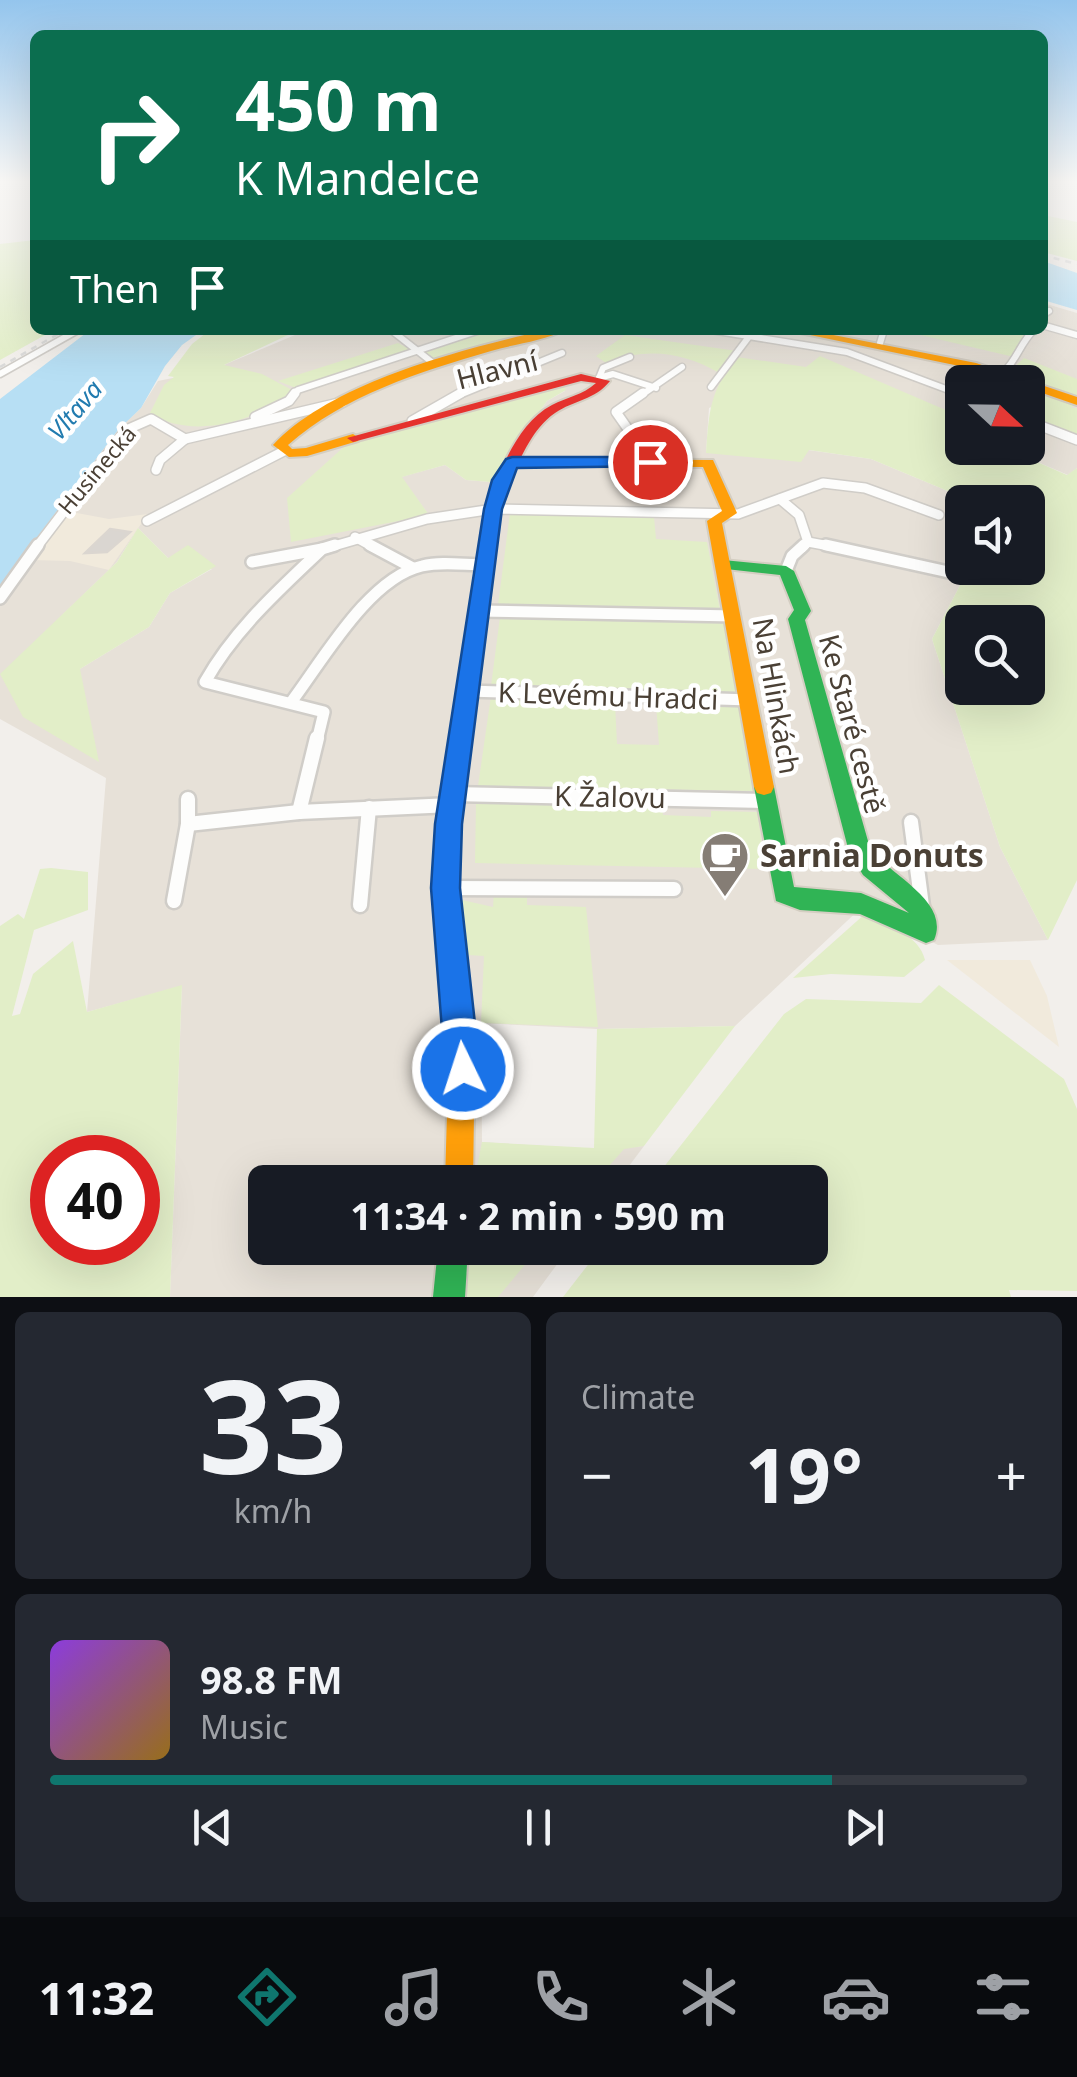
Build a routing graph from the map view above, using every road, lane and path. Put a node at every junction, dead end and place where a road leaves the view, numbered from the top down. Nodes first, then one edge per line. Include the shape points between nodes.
1 (1048, 327) edge
2 (69, 335) edge
3 (397, 335) edge
4 (463, 335) edge
5 (541, 335) edge
6 (734, 335) edge
7 (856, 335) edge
8 (1029, 335) edge
9 (1077, 335) edge
10 (882, 337) edge
11 (748, 338) junction
12 (415, 349) junction
13 (562, 353) dead end
14 (630, 356) dead end
15 (433, 363) junction
16 (973, 365) edge
17 (1012, 365) edge
18 (682, 367) dead end
19 (0, 374) edge
20 (598, 378) junction
21 (656, 388) junction
22 (711, 388) dead end
23 (945, 388) edge
24 (1045, 391) edge
25 (344, 402) junction
26 (1077, 402) edge
27 (412, 421) junction
28 (251, 424) junction
29 (1045, 428) edge
30 (185, 439) junction
31 (1077, 440) edge
32 (284, 451) junction
33 (650, 462) junction
34 (512, 463) junction
35 (156, 470) dead end
36 (780, 498) junction
37 (493, 509) junction
38 (939, 515) dead end
39 (726, 516) junction
40 (147, 521) dead end
41 (355, 537) junction
42 (808, 542) junction
43 (322, 549) junction
44 (252, 562) dead end
45 (485, 565) junction
46 (723, 565) junction
47 (413, 568) junction
48 (786, 571) junction
49 (945, 571) edge
50 (0, 598) edge
51 (479, 611) junction
52 (734, 616) junction
53 (466, 691) junction
54 (750, 700) junction
55 (292, 701) junction
56 (188, 799) dead end
57 (451, 800) junction
58 (768, 801) junction
59 (370, 808) junction
60 (298, 812) junction
61 (911, 822) dead end
62 (188, 824) junction
63 (445, 888) junction
64 (674, 890) dead end
65 (174, 901) dead end
66 (360, 905) dead end
67 (922, 910) junction
68 (461, 1165) edge
69 (453, 1265) edge
70 (450, 1297) edge

1 - 9 street
2 - 19 street
3 - 12 street
4 - 12 street
5 - 15 street, Hlavní
6 - 11 street
7 - 10 street
8 - 17 street via 1028,351
10 - 16 street
11 - 22 street
11 - 23 street via 873,358
12 - 15 street
12 - 28 street via 298,390
13 - 27 street via 470,388
14 - 20 street via 603,368
15 - 25 street, Hlavní
18 - 21 street
20 - 21 street via 614,374
20 - 27 street, Hlavní
20 - 34 street, Hlavní via 603,388 546,414
21 - 33 street via 616,412
24 - 26 street
25 - 28 street
25 - 32 street, Hlavní via 287,436 280,445
27 - 32 street, Hlavní via 311,451
28 - 30 street
29 - 31 street
30 - 35 street
30 - 50 street, Husinecká via 151,419 131,424
32 - 40 street
33 - 34 street
33 - 39 street via 708,462
34 - 37 street, Hlavní
36 - 38 street via 837,484
36 - 39 street
36 - 42 street via 800,514
37 - 39 street
37 - 41 street
37 - 45 street, Hlavní
39 - 46 street, Na Hlinkách via 714,521
41 - 43 street
41 - 47 street
42 - 48 street
42 - 49 street
43 - 44 street
43 - 55 street via 260,608 205,682
45 - 47 street
45 - 51 street, Hlavní
46 - 48 street
46 - 52 street, Na Hlinkách
47 - 55 street via 369,604
48 - 67 street, Ke Staré cestě via 802,607 796,619 860,852
51 - 52 street
51 - 53 street, Hlavní
52 - 54 street, Na Hlinkách
53 - 54 street, K Levému Hradci
53 - 57 street, Hlavní
54 - 58 street, Na Hlinkách
55 - 60 street via 325,716
56 - 62 street
57 - 58 street, K Žalovu
57 - 59 street, K Žalovu
57 - 63 street, Hlavní
58 - 67 street, Na Hlinkách via 784,894 860,904 926,932
59 - 60 street, K Žalovu
59 - 66 street
60 - 62 street, K Žalovu
61 - 67 street
62 - 65 street
63 - 64 street
63 - 68 street, Hlavní via 462,1045
69 - 70 street

